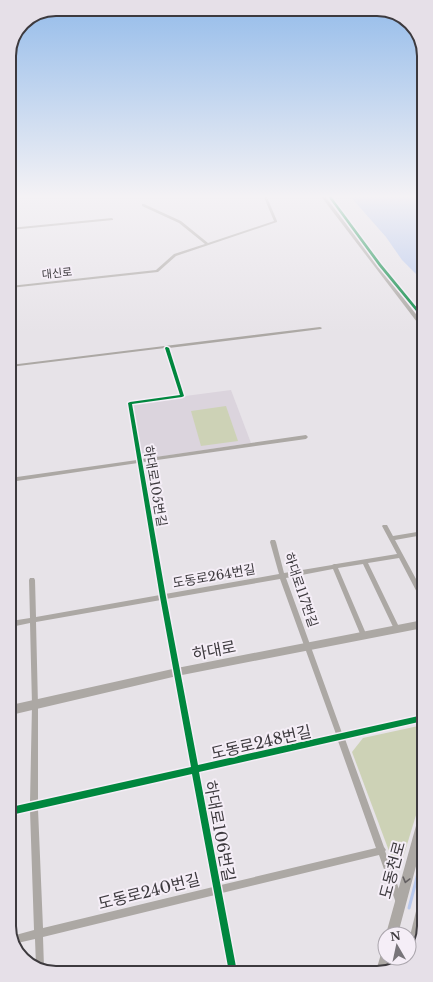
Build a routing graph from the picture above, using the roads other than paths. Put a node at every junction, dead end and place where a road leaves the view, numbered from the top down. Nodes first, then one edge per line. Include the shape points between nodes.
1 (203, 241) edge
2 (213, 241) edge
3 (357, 241) edge
4 (206, 243) junction
5 (16, 286) edge
6 (417, 318) edge
7 (320, 328) dead end
8 (167, 348) junction
9 (16, 365) edge
10 (306, 437) dead end
11 (140, 462) junction
12 (16, 479) edge
13 (385, 526) dead end
14 (417, 535) edge
15 (391, 538) junction
16 (273, 542) dead end
17 (401, 555) junction
18 (364, 561) junction
19 (334, 566) junction
20 (282, 575) junction
21 (32, 580) dead end
22 (417, 586) edge
23 (163, 597) junction
24 (32, 620) junction
25 (16, 623) edge
26 (417, 625) edge
27 (397, 629) junction
28 (364, 636) junction
29 (309, 646) junction
30 (177, 672) junction
31 (35, 705) junction
32 (16, 709) edge
33 (417, 719) edge
34 (341, 737) junction
35 (195, 770) junction
36 (34, 806) junction
37 (16, 810) edge
38 (417, 840) edge
39 (382, 850) junction
40 (218, 889) junction
41 (400, 902) junction
42 (394, 926) edge
43 (39, 933) junction
44 (18, 938) edge
45 (40, 963) edge
46 (232, 966) edge

1 - 4 street
2 - 4 street, 대신로
3 - 6 street
4 - 5 street, 대신로 via 175,255 157,272
7 - 8 street
8 - 9 street
8 - 11 street, 하대로105번길 via 182,396 130,403
10 - 11 street
11 - 12 street
11 - 23 street, 하대로105번길
13 - 15 street
14 - 15 street
15 - 17 street
16 - 20 street, 하대로117번길
17 - 18 street, 도동로264번길
17 - 22 street
18 - 19 street, 도동로264번길
18 - 27 street
19 - 20 street, 도동로264번길
19 - 28 street
20 - 23 street, 도동로264번길
20 - 29 street, 하대로117번길
21 - 24 street
23 - 24 street, 도동로264번길
23 - 30 street, 하대로105번길
24 - 25 street, 도동로264번길
24 - 31 street
26 - 27 street, 하대로
27 - 28 street, 하대로
28 - 29 street, 하대로
29 - 30 street, 하대로
29 - 34 street, 하대로117번길
30 - 31 street, 하대로
30 - 35 street, 하대로106번길
31 - 32 street, 하대로
31 - 36 street
33 - 34 street, 도동로248번길
34 - 35 street, 도동로248번길
34 - 39 street, 하대로117번길
35 - 36 street, 도동로248번길
35 - 40 street, 하대로106번길
36 - 37 street, 도동로248번길
36 - 43 street
38 -> 41 street, 도동천로
39 - 40 street, 도동로240번길
39 - 41 street, 하대로117번길
40 - 43 street, 도동로240번길
40 - 46 street, 하대로106번길
41 - 42 street, 도동천로
43 - 44 street, 도동로240번길
43 - 45 street

